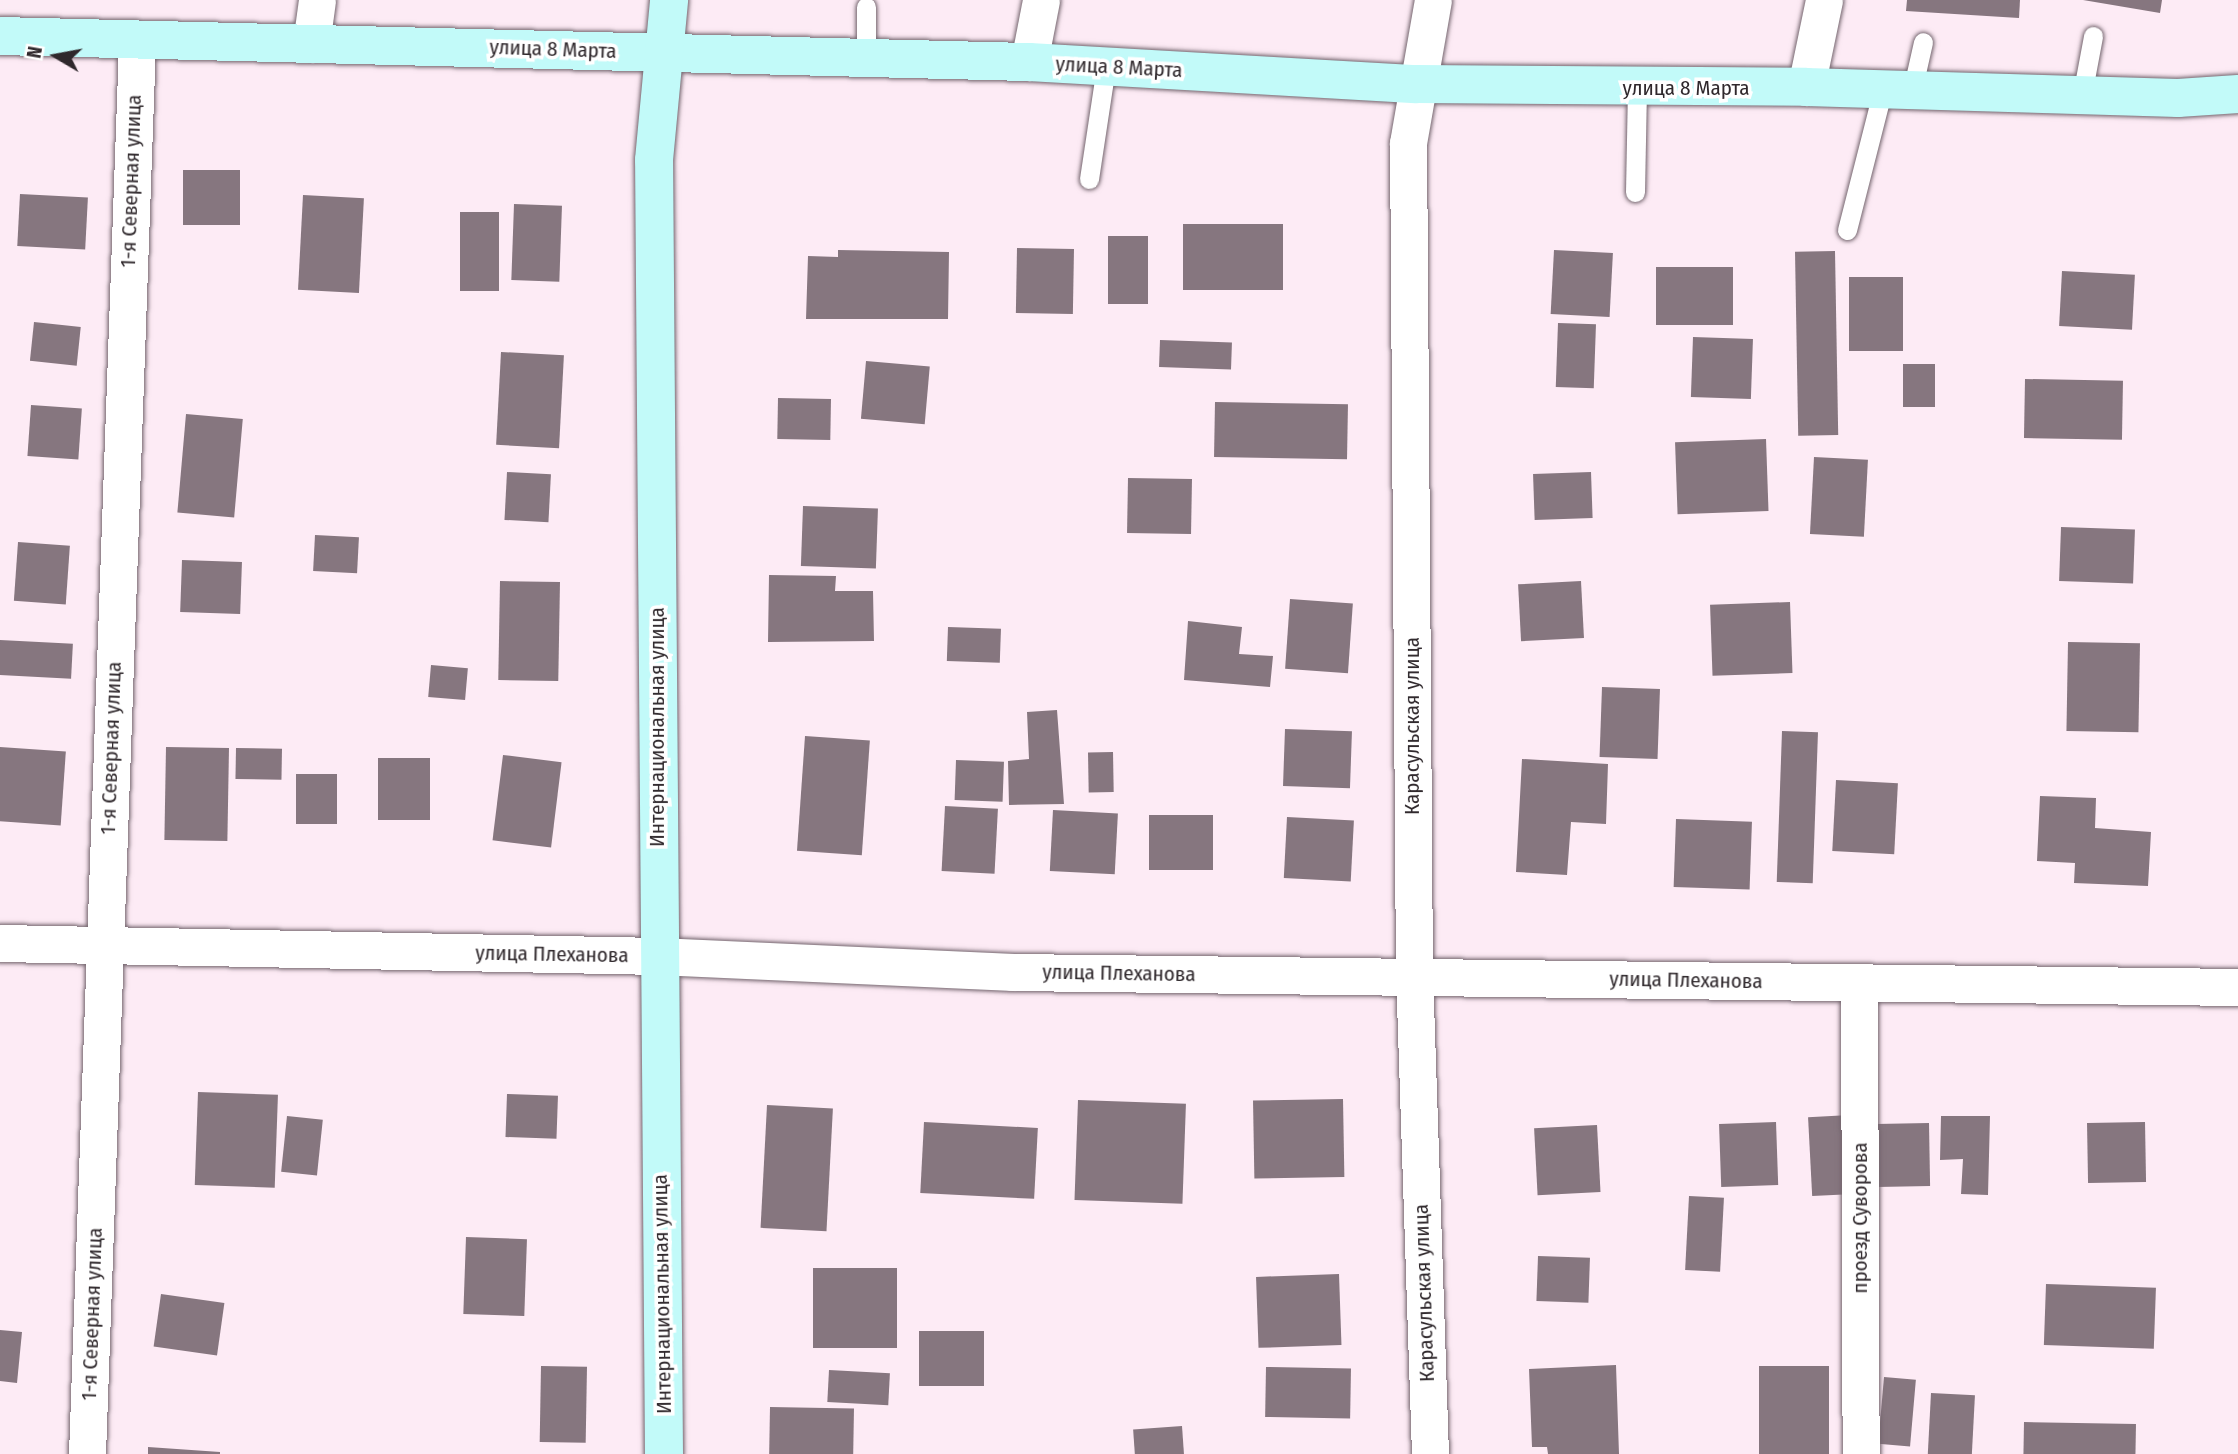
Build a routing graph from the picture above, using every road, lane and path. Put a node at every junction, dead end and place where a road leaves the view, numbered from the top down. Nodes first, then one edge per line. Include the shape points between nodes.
1 (317, 0) edge
2 (668, 0) edge
3 (1041, 0) edge
4 (1433, 0) edge
5 (1824, 0) edge
6 (866, 7) dead end
7 (0, 36) edge
8 (2093, 36) dead end
9 (137, 41) junction
10 (1923, 41) dead end
11 (311, 44) junction
12 (663, 53) junction
13 (866, 57) junction
14 (1029, 62) junction
15 (1106, 67) junction
16 (1416, 84) junction
17 (1806, 87) junction
18 (1637, 89) junction
19 (1898, 90) junction
20 (2238, 94) edge
21 (2082, 95) junction
22 (1089, 179) dead end
23 (1635, 192) dead end
24 (1847, 230) dead end
25 (0, 943) edge
26 (103, 945) junction
27 (659, 956) junction
28 (1414, 976) junction
29 (1859, 982) junction
30 (2238, 987) edge
31 (87, 1454) edge
32 (664, 1454) edge
33 (1430, 1454) edge
34 (1861, 1454) edge

1 - 11 street
2 - 12 street, Интернациональная улица
3 - 14 street
4 - 16 street, Карасульская улица
5 - 17 street
6 - 13 lane
7 - 9 street, улица 8 Марта
8 - 21 lane
9 - 11 street, улица 8 Марта
9 - 26 street, 1-я Северная улица
10 - 19 lane
11 - 12 street, улица 8 Марта
12 - 13 street, улица 8 Марта
12 - 27 street, Интернациональная улица via 654,160
13 - 14 street, улица 8 Марта
14 - 15 street, улица 8 Марта
15 - 16 street, улица 8 Марта
15 - 22 lane
16 - 18 street, улица 8 Марта
16 - 28 street, Карасульская улица via 1408,143
17 - 18 street, улица 8 Марта
17 - 19 street, улица 8 Марта
18 - 23 lane
19 - 21 street, улица 8 Марта
19 - 24 lane
20 - 21 street, улица 8 Марта
25 - 26 street, улица Плеханова
26 - 27 street, улица Плеханова
26 - 31 street, 1-я Северная улица
27 - 28 street, улица Плеханова via 1012,972
27 - 32 street, Интернациональная улица
28 - 29 street, улица Плеханова
28 - 33 street, Карасульская улица
29 - 30 street, улица Плеханова
29 - 34 street, проезд Суворова

